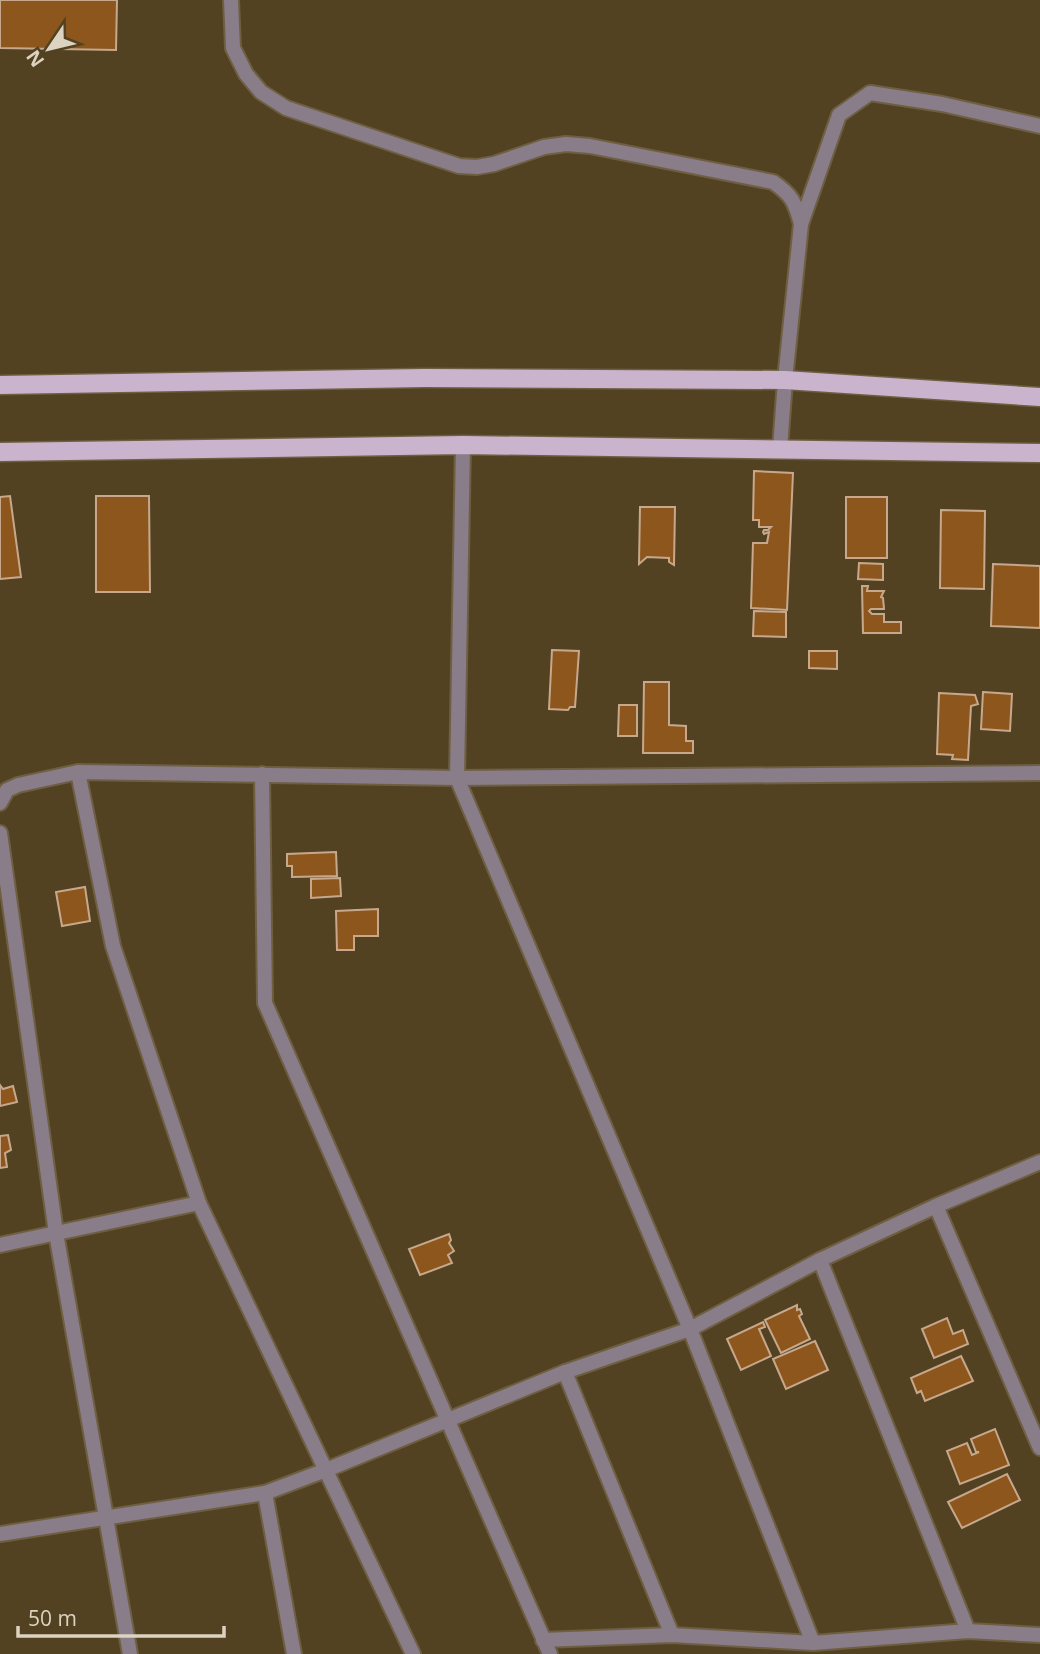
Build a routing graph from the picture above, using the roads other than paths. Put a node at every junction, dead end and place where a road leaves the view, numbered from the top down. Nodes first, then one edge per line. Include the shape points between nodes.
1 (231, 0) edge
2 (1040, 126) edge
3 (802, 224) junction
4 (785, 380) junction
5 (0, 385) edge
6 (1040, 397) edge
7 (463, 445) junction
8 (780, 449) junction
9 (0, 452) edge
10 (1040, 453) edge
11 (78, 772) junction
12 (1040, 773) edge
13 (262, 774) junction
14 (457, 778) junction
15 (0, 803) edge
16 (0, 833) edge
17 (1040, 1162) edge
18 (199, 1203) junction
19 (936, 1206) junction
20 (56, 1233) junction
21 (0, 1245) edge
22 (821, 1260) junction
23 (690, 1329) junction
24 (565, 1372) junction
25 (449, 1420) junction
26 (1040, 1448) edge
27 (326, 1470) junction
28 (265, 1493) junction
29 (106, 1517) junction
30 (0, 1534) edge
31 (968, 1632) junction
32 (672, 1635) junction
33 (1040, 1635) edge
34 (543, 1640) junction
35 (813, 1643) junction
36 (130, 1654) edge
37 (294, 1654) edge
38 (412, 1654) edge
39 (550, 1654) edge

1 - 3 street via 233,48 246,74 261,92 286,108 459,166 494,164 566,144 773,182 796,203
2 - 3 street via 870,93 839,115
3 - 4 street
4 - 5 main road via 425,378
4 - 6 main road
4 - 8 street
7 - 8 main road
7 - 9 main road
7 - 14 street
8 - 10 main road
11 - 13 street
11 - 15 street via 18,785 7,790
11 - 18 street via 113,946
12 - 14 street
13 - 14 street
13 - 25 street via 265,1003
14 - 23 street
16 - 20 street
17 - 19 street
18 - 20 street
18 - 27 street
19 - 22 street
19 - 26 street
20 - 21 street
20 - 29 street
22 - 23 street
22 - 31 street
23 - 24 street
23 - 35 street
24 - 25 street
24 - 32 street
25 - 27 street
25 - 34 street
27 - 28 street
27 - 38 street
28 - 29 street
28 - 37 street
29 - 30 street
29 - 36 street
31 - 33 street
31 - 35 street
32 - 34 street
32 - 35 street
34 - 39 street

